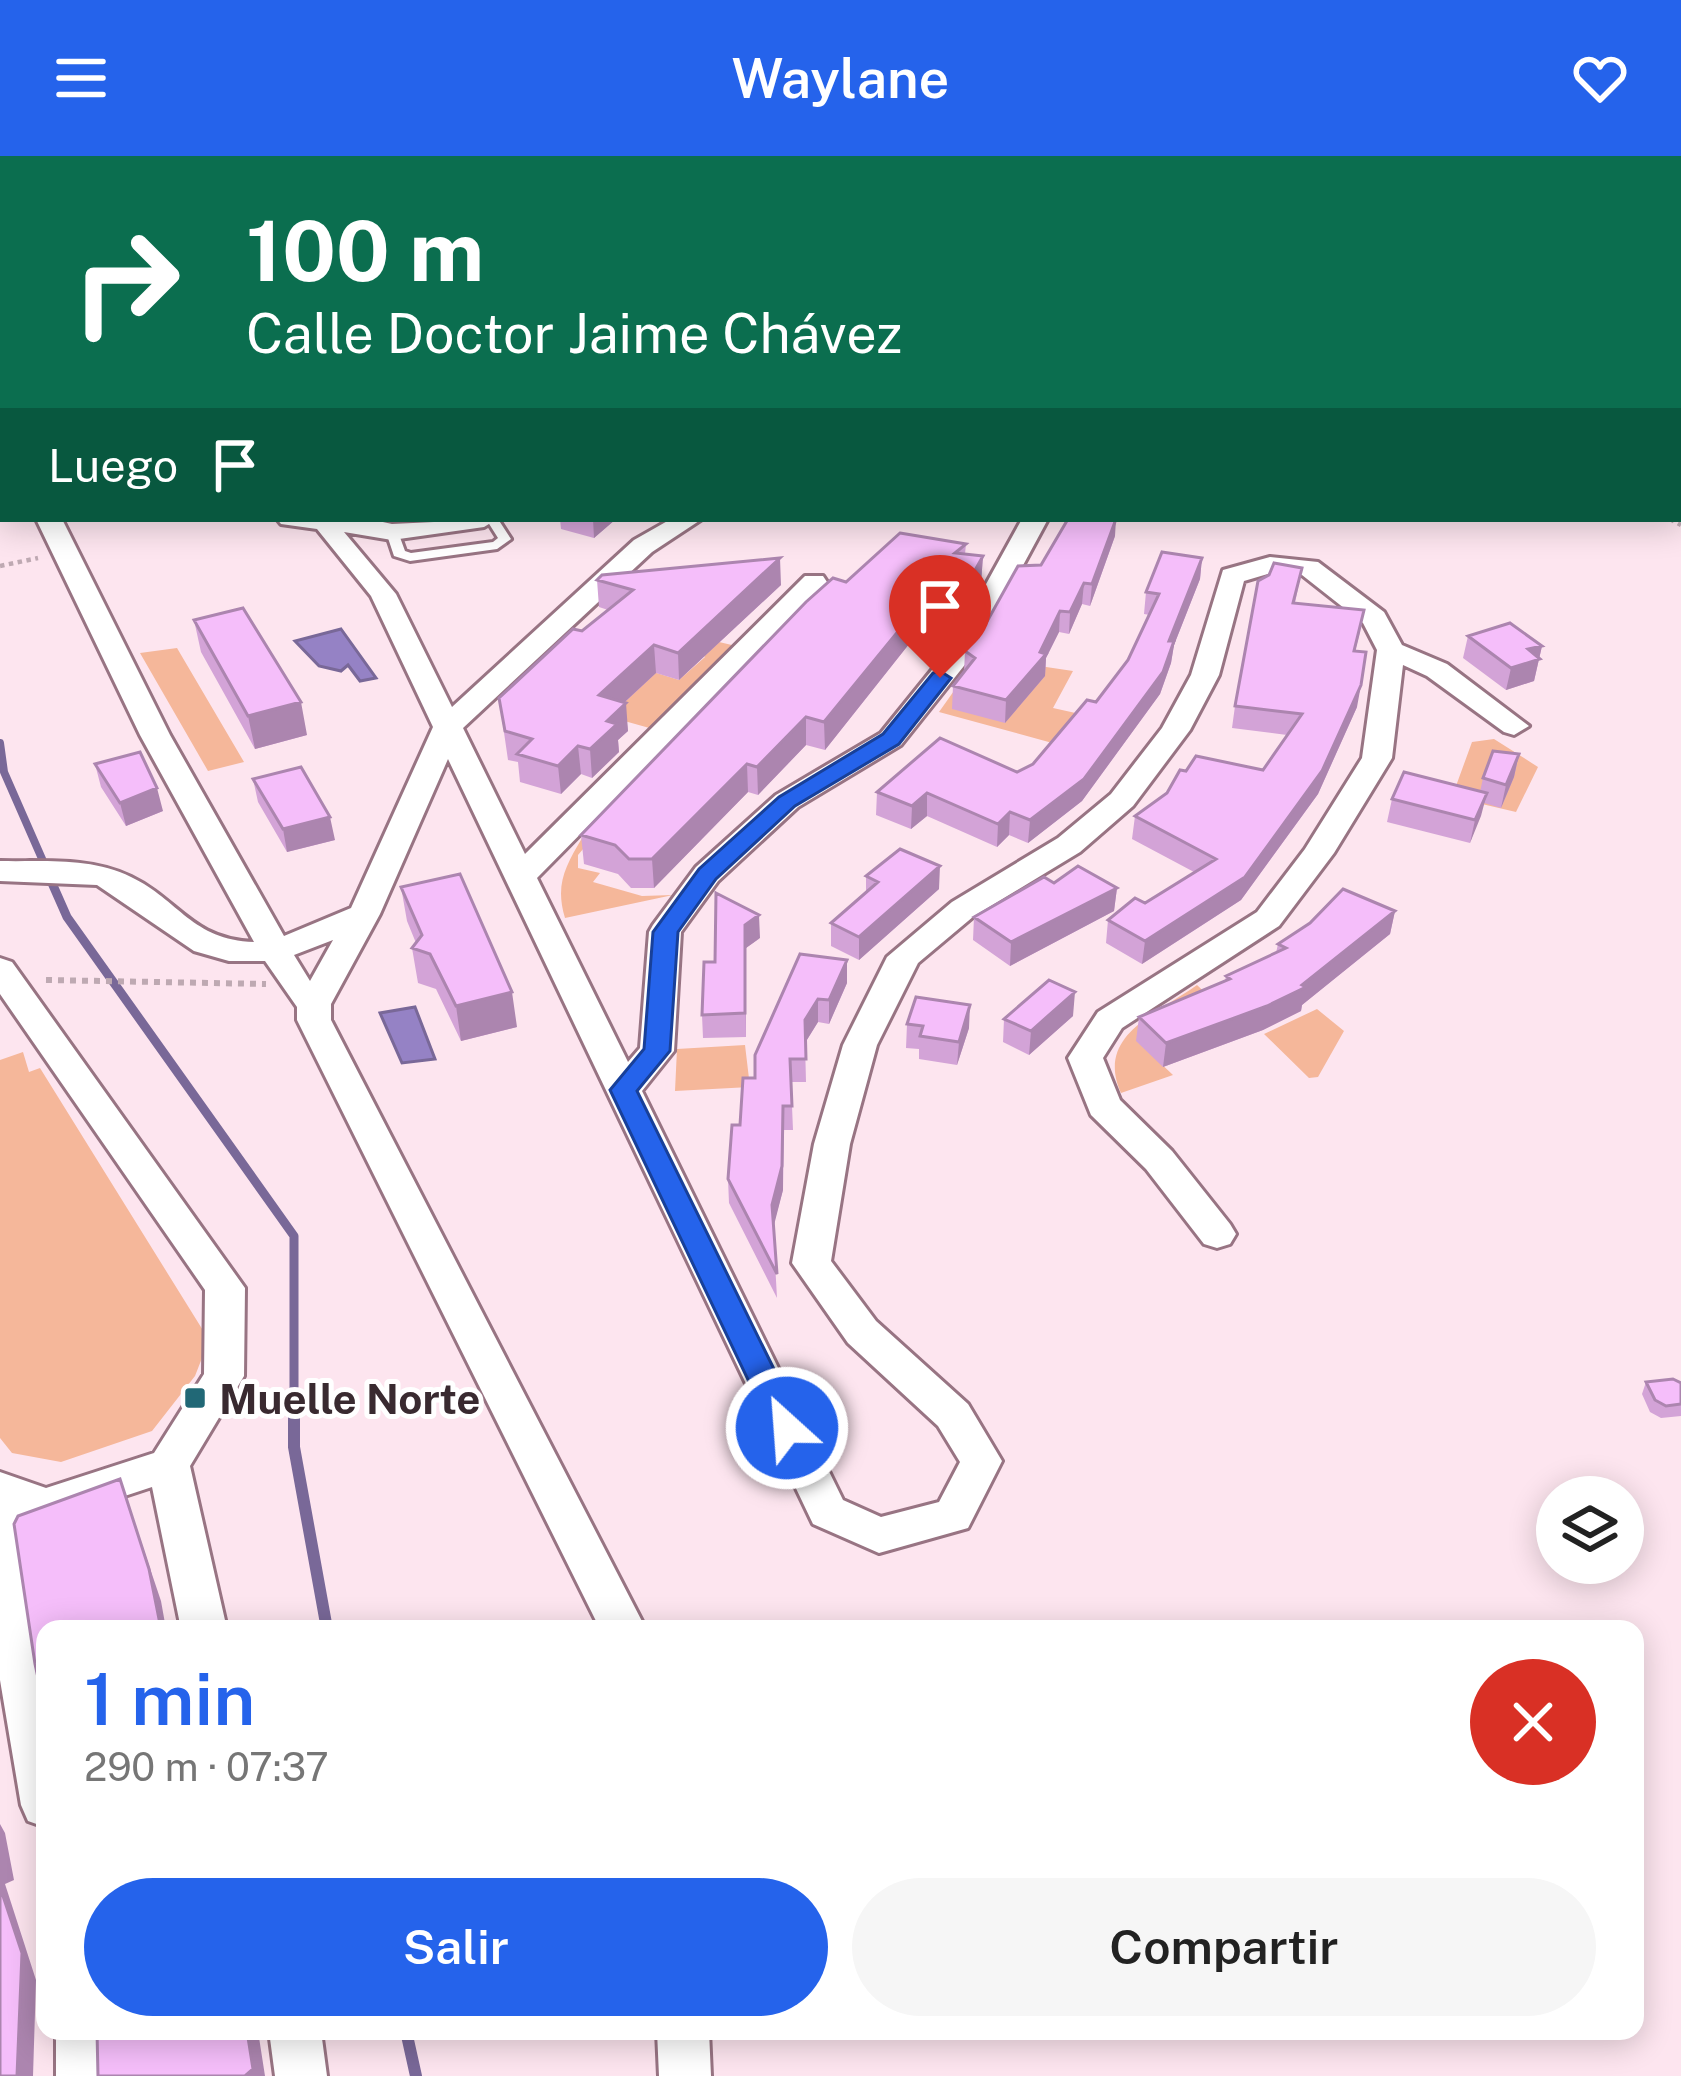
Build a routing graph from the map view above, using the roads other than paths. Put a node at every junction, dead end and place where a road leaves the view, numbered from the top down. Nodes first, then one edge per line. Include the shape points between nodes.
1 (50, 522) edge
2 (334, 522) edge
3 (466, 522) edge
4 (684, 522) edge
5 (1033, 522) edge
6 (392, 532) junction
7 (814, 582) dead end
8 (383, 594) junction
9 (1391, 650) junction
10 (448, 726) junction
11 (1514, 726) dead end
12 (0, 871) edge
13 (520, 877) junction
14 (364, 914) junction
15 (4, 975) edge
16 (295, 981) junction
17 (623, 1090) junction
18 (1217, 1234) dead end
19 (169, 1466) junction
20 (14, 1494) edge
21 (202, 1620) edge
22 (618, 1620) edge
23 (36, 1754) edge
24 (82, 2040) edge
25 (297, 2040) edge
26 (683, 2040) edge
27 (82, 2076) edge
28 (301, 2076) edge
29 (685, 2076) edge

1 - 16 street via 155,735
2 - 6 street
2 - 8 street
3 - 6 street
4 - 10 street via 643,546
5 - 17 street via 964,647 891,739 787,802 707,874 665,932 657,1051
6 - 8 street via 364,543
7 - 13 street
8 - 10 street
9 - 11 street via 1436,670
9 - 17 street via 1374,618 1309,568 1270,565 1232,576 1205,675 1122,800 904,957 860,1045 811,1263 862,1332 953,1414 981,1461 953,1516 879,1534 828,1512
9 - 18 street via 1377,758 1268,920 1110,1020 1085,1058 1104,1106
10 - 13 street
10 - 14 street
12 - 16 street via 120,883 178,930
13 - 17 street
14 - 16 street
14 - 16 street
15 - 19 street via 225,1288 224,1376
16 - 22 street
19 - 20 street via 46,1505
19 - 21 street
20 - 23 street via 1,1555
24 - 27 street
25 - 28 street
26 - 29 street

